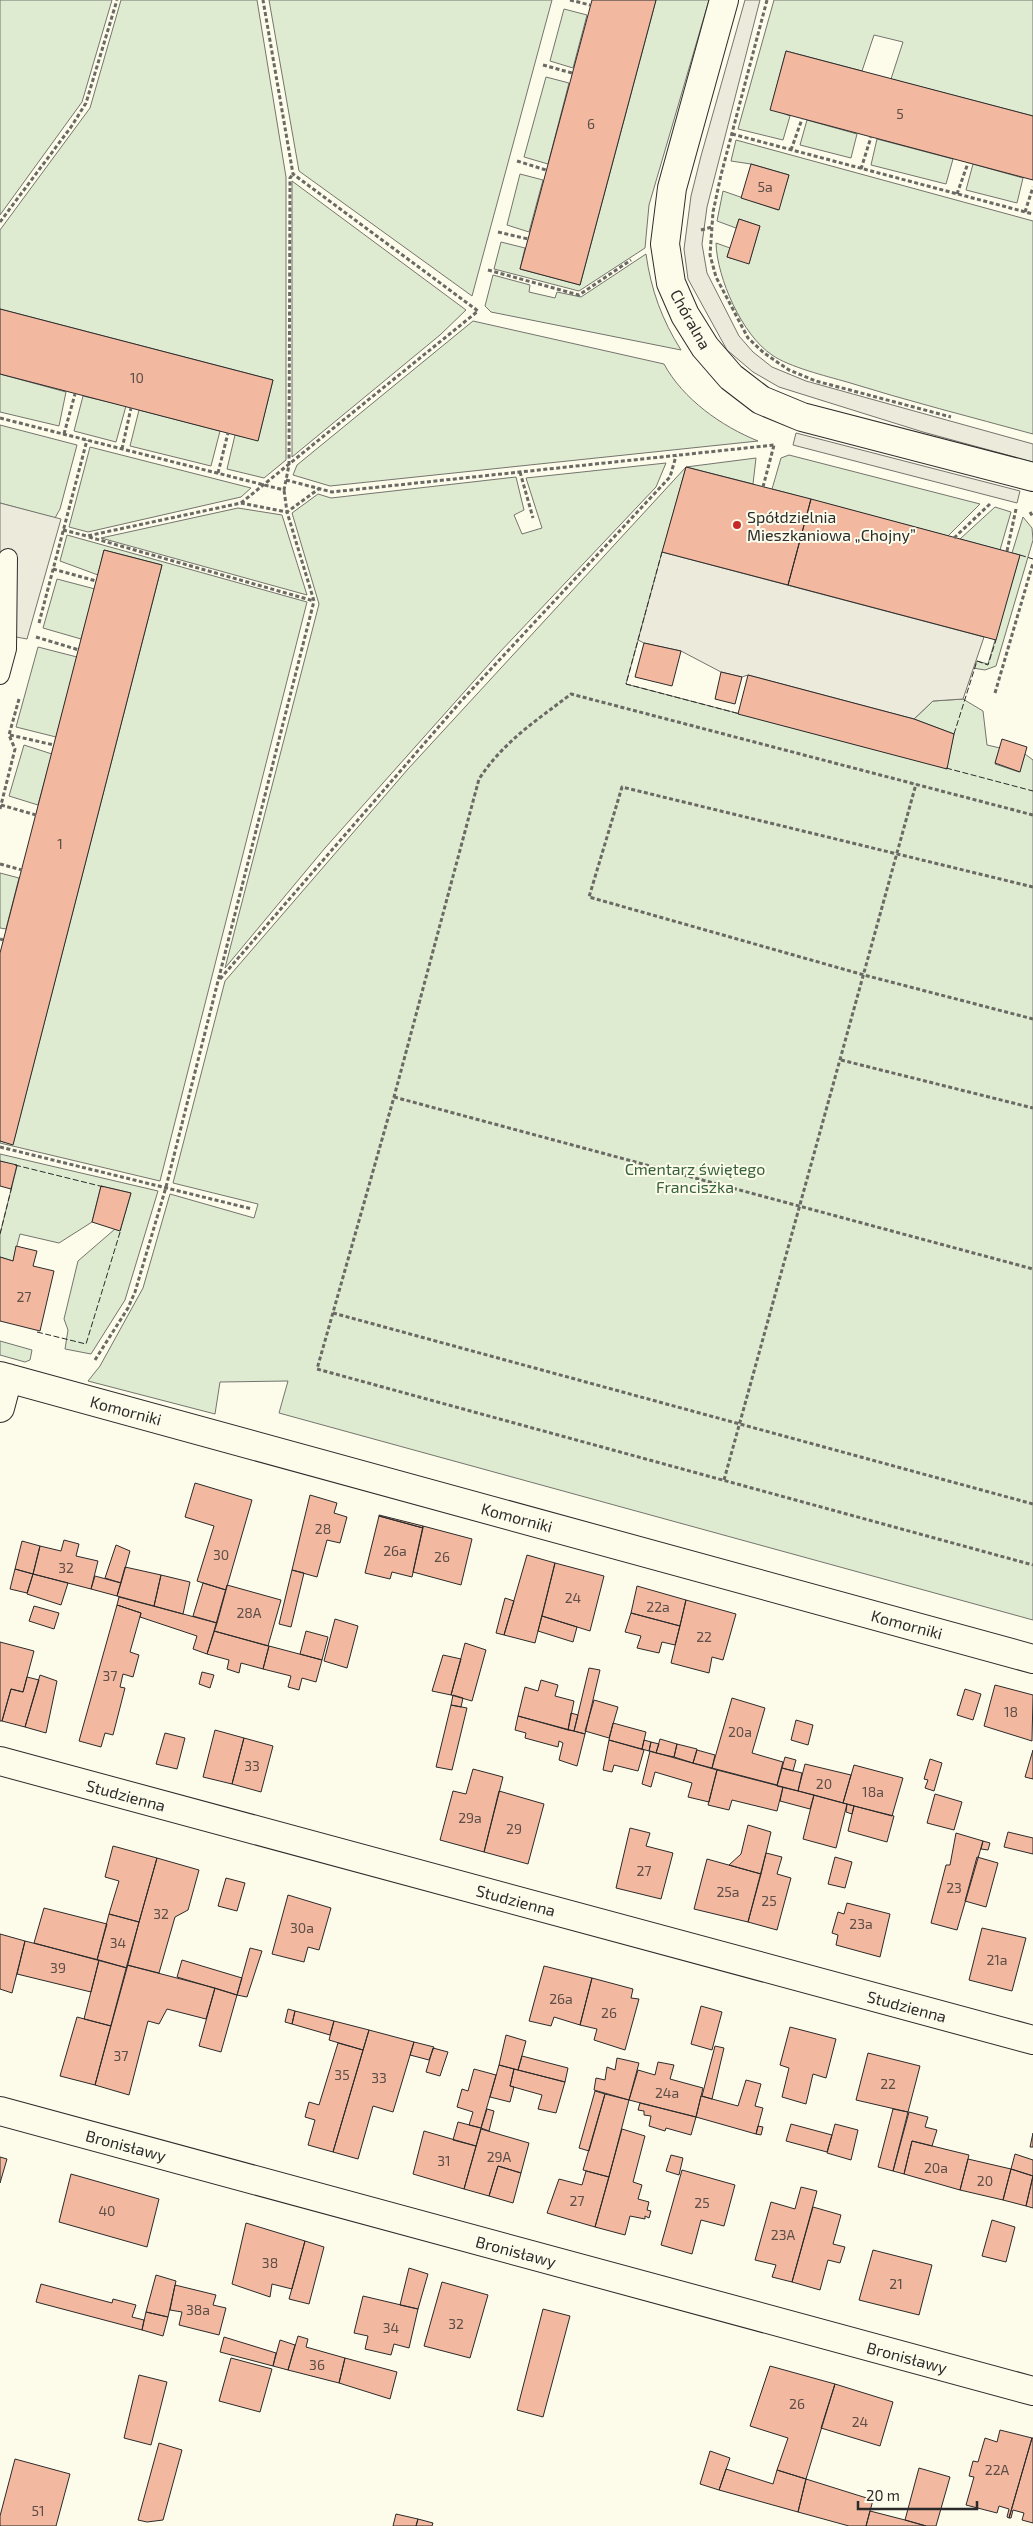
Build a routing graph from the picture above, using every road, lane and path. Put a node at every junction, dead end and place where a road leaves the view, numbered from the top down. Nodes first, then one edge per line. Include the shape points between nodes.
1 (117, 0) edge
2 (263, 0) edge
3 (570, 0) edge
4 (724, 0) edge
5 (767, 0) edge
6 (590, 5) dead end
7 (543, 65) dead end
8 (572, 73) dead end
9 (802, 119) dead end
10 (732, 134) junction
11 (871, 137) dead end
12 (790, 150) junction
13 (517, 161) dead end
14 (968, 163) dead end
15 (861, 168) junction
16 (546, 170) dead end
17 (293, 174) junction
18 (1033, 187) edge
19 (957, 194) junction
20 (1025, 212) junction
21 (1033, 214) edge
22 (0, 222) edge
23 (712, 227) junction
24 (498, 232) dead end
25 (528, 239) dead end
26 (666, 240) junction
27 (488, 270) dead end
28 (75, 394) dead end
29 (131, 408) dead end
30 (794, 414) junction
31 (0, 418) edge
32 (958, 419) dead end
33 (228, 433) dead end
34 (64, 434) junction
35 (87, 440) junction
36 (774, 445) junction
37 (122, 449) junction
38 (676, 456) junction
39 (289, 465) junction
40 (520, 472) junction
41 (218, 473) junction
42 (1033, 478) edge
43 (286, 480) junction
44 (264, 485) junction
45 (763, 487) dead end
46 (320, 488) junction
47 (284, 490) junction
48 (992, 502) dead end
49 (241, 503) junction
50 (1016, 509) dead end
51 (287, 512) junction
52 (1030, 512) dead end
53 (1033, 517) edge
54 (533, 518) dead end
55 (63, 530) junction
56 (87, 536) junction
57 (954, 538) dead end
58 (1007, 551) dead end
59 (8, 558) dead end
60 (1033, 563) edge
61 (53, 569) junction
62 (96, 581) dead end
63 (314, 601) junction
64 (35, 637) junction
65 (33, 646) dead end
66 (79, 650) dead end
67 (0, 675) edge
68 (21, 690) dead end
69 (995, 693) dead end
70 (9, 735) junction
71 (54, 745) dead end
72 (916, 784) junction
73 (0, 807) edge
74 (36, 815) dead end
75 (1033, 815) edge
76 (898, 853) junction
77 (0, 864) edge
78 (22, 870) dead end
79 (1033, 887) edge
80 (864, 975) junction
81 (219, 980) junction
82 (1033, 1019) edge
83 (841, 1060) junction
84 (394, 1097) junction
85 (1033, 1108) edge
86 (0, 1147) edge
87 (166, 1187) junction
88 (800, 1207) junction
89 (252, 1209) dead end
90 (1033, 1269) edge
91 (333, 1313) junction
92 (95, 1360) dead end
93 (4, 1377) edge
94 (0, 1408) edge
95 (739, 1425) junction
96 (724, 1480) junction
97 (1033, 1504) edge
98 (1033, 1565) edge
99 (1033, 1659) edge
100 (0, 1761) edge
101 (1033, 2040) edge
102 (0, 2111) edge
103 (1033, 2391) edge

1 - 22 path via 86,103
2 - 17 path
3 - 6 path
4 - 26 street, Chóralna via 672,188
5 - 10 path
7 - 8 path
9 - 12 path
10 - 12 path
10 - 23 path
11 - 15 path
12 - 15 path
13 - 16 path
14 - 19 path
15 - 19 path
17 - 39 path via 290,178
17 - 39 path via 478,311
18 - 20 path
19 - 20 path
20 - 21 path
23 - 26 path
23 - 32 path via 710,255 716,277 748,338 764,354 789,370 816,381
24 - 25 path
26 - 27 path via 579,295
26 - 30 street, Chóralna via 671,283 705,347 731,378 761,400
28 - 34 path
29 - 37 path
30 - 36 path
30 - 42 street, Chóralna
31 - 34 path
33 - 41 path
34 - 35 path
35 - 37 path
35 - 55 path
36 - 38 path
36 - 45 path
37 - 41 path
38 - 40 path
38 - 81 path via 670,477 462,700
39 - 43 path
39 - 44 path
40 - 46 path via 332,492
40 - 54 path
41 - 44 path
43 - 46 path
43 - 47 path
44 - 47 path
44 - 49 path
46 - 51 path
47 - 51 path
48 - 57 path
49 - 51 path
49 - 56 path
50 - 58 path
51 - 63 path
52 - 53 path
55 - 56 path
55 - 61 path
56 - 63 path
59 - 67 lane via 7,649
60 - 69 path
61 - 62 path
61 - 64 path
63 - 81 path
64 - 65 path
64 - 66 path
68 - 70 path
70 - 71 path
70 - 73 path via 15,749
72 - 75 path
72 - 76 path
72 - 84 path via 571,694 494,757 479,779
73 - 74 path
76 - 79 path
76 - 80 path
76 - 80 path via 622,786 589,897
77 - 78 path
80 - 82 path
80 - 83 path
81 - 87 path
83 - 85 path
83 - 88 path
84 - 88 path
84 - 91 path
86 - 87 path
87 - 89 path
87 - 92 path via 135,1292
88 - 90 path
88 - 95 path
91 - 95 path
91 - 96 path via 317,1369
93 - 94 street
93 - 99 street, Komorniki
95 - 96 path
95 - 97 path
96 - 98 path
100 - 101 street, Studzienna
102 - 103 street, Bronisławy

